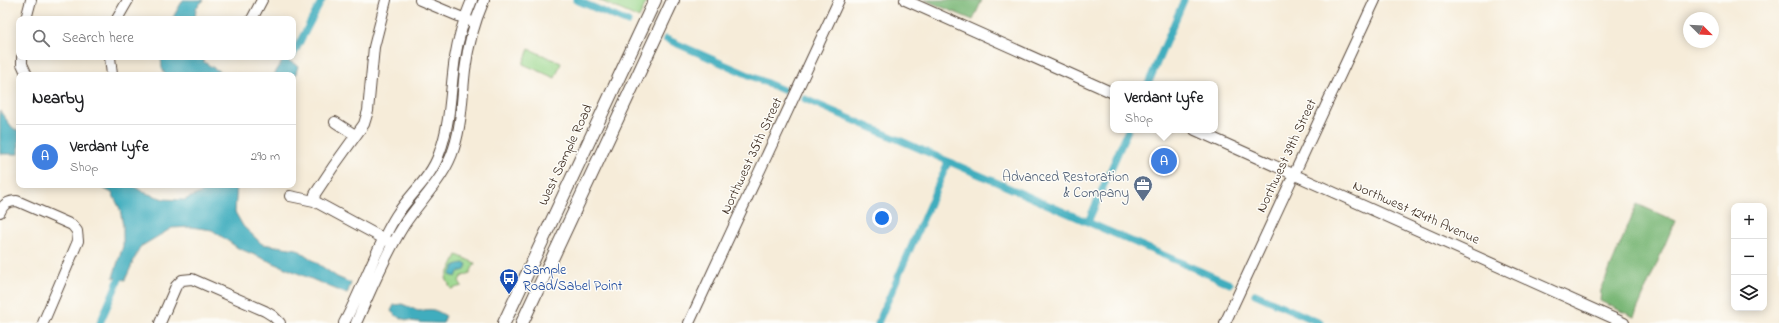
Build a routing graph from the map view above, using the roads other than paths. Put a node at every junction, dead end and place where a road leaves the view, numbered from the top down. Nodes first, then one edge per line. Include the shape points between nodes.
1 (32, 0) edge
2 (128, 0) edge
3 (262, 0) edge
4 (386, 0) edge
5 (420, 0) edge
6 (472, 0) edge
7 (484, 0) edge
8 (655, 0) edge
9 (673, 0) edge
10 (839, 0) edge
11 (905, 0) edge
12 (1375, 0) edge
13 (27, 16) edge
14 (119, 16) edge
15 (254, 16) edge
16 (464, 19) junction
17 (474, 23) junction
18 (22, 60) edge
19 (110, 60) edge
20 (26, 72) edge
21 (112, 72) edge
22 (1110, 92) edge
23 (335, 122) dead end
24 (1202, 133) edge
25 (355, 135) junction
26 (439, 156) junction
27 (449, 160) junction
28 (1294, 174) junction
29 (290, 196) dead end
30 (314, 201) junction
31 (0, 212) edge
32 (383, 238) junction
33 (394, 244) junction
34 (43, 323) edge
35 (160, 323) edge
36 (280, 323) edge
37 (344, 323) edge
38 (356, 323) edge
39 (504, 323) edge
40 (522, 323) edge
41 (689, 323) edge
42 (1225, 323) edge
43 (1624, 323) edge

1 - 13 street
2 - 14 street
3 - 15 street
4 - 25 street via 374,47 368,111 364,124
5 - 16 street
6 - 16 street
7 - 17 street
8 - 39 main road, West Sample Road
9 - 40 main road
10 - 41 street, Northwest 35th Street
11 - 22 street
12 - 28 street, Northwest 39th Street
16 - 17 street
16 - 26 street via 455,59 449,121
17 - 27 street via 465,70 460,124
18 - 20 street
19 - 21 street
23 - 25 street
24 - 28 street, Northwest 124th Avenue
25 - 30 street via 315,194
26 - 27 street
26 - 32 street
27 - 33 street via 404,225
28 - 42 street, Northwest 39th Street
28 - 43 street, Northwest 124th Avenue
29 - 30 street
30 - 32 street
31 - 34 street via 2,206 10,201 17,201 72,225 77,231 78,241
32 - 33 street
32 - 37 street
33 - 38 street
35 - 36 street via 176,286 182,280 192,279 265,311

